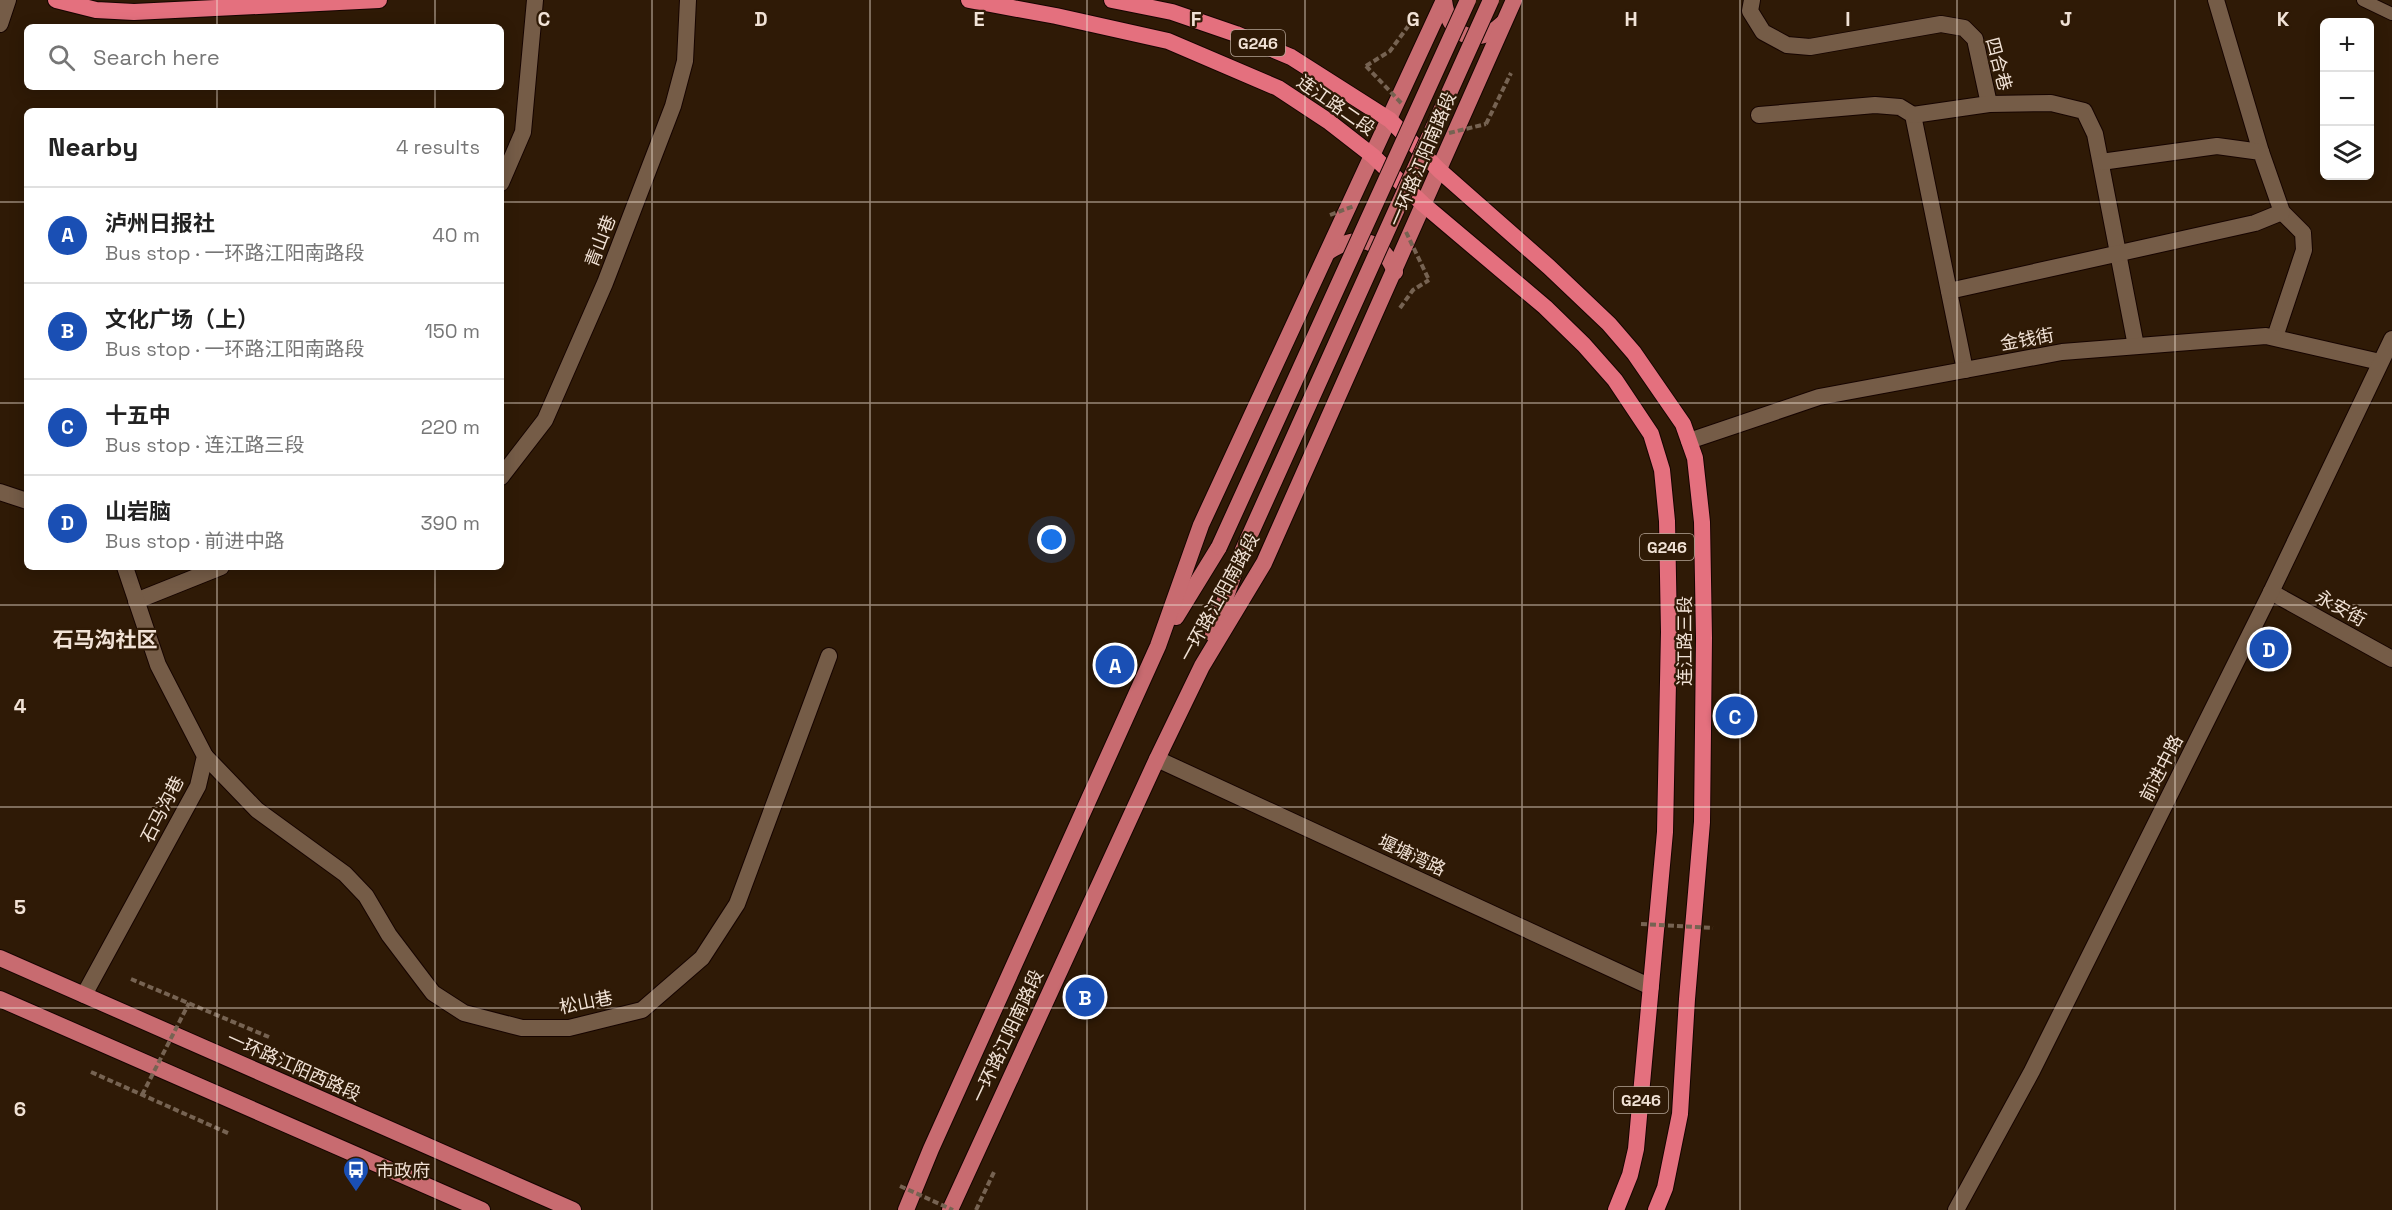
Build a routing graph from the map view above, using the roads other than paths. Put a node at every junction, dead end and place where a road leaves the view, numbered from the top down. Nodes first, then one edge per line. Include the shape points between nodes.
1 (8, 0) edge
2 (56, 0) edge
3 (379, 0) edge
4 (535, 0) edge
5 (688, 0) edge
6 (969, 0) edge
7 (1112, 0) edge
8 (1444, 0) edge
9 (1468, 0) edge
10 (1491, 0) edge
11 (1514, 0) edge
12 (1752, 0) edge
13 (2216, 0) edge
14 (2363, 0) edge
15 (2392, 14) edge
16 (1504, 21) junction
17 (0, 24) edge
18 (1989, 104) junction
19 (1759, 115) dead end
20 (1913, 115) junction
21 (1390, 120) junction
22 (2261, 152) junction
23 (1373, 156) junction
24 (2101, 162) junction
25 (1439, 170) junction
26 (504, 176) edge
27 (1423, 204) junction
28 (2282, 212) junction
29 (1327, 252) junction
30 (2119, 254) junction
31 (1395, 272) junction
32 (1949, 291) junction
33 (2275, 338) junction
34 (2392, 339) edge
35 (2136, 346) junction
36 (2380, 362) junction
37 (1965, 370) junction
38 (1689, 441) junction
39 (504, 473) edge
40 (0, 492) edge
41 (24, 500) edge
42 (126, 570) edge
43 (213, 570) edge
44 (2271, 592) junction
45 (136, 601) junction
46 (1158, 646) junction
47 (829, 656) dead end
48 (2392, 658) edge
49 (1202, 666) junction
50 (204, 756) junction
51 (1156, 759) junction
52 (0, 958) edge
53 (1651, 987) junction
54 (84, 995) junction
55 (0, 999) edge
56 (452, 1204) edge
57 (482, 1210) edge
58 (573, 1210) edge
59 (906, 1210) edge
60 (952, 1210) edge
61 (1616, 1210) edge
62 (1656, 1210) edge
63 (1956, 1210) edge

1 - 17 street
2 - 3 highway via 96,10 134,12
4 - 26 street via 523,132
5 - 39 street, 青山巷 via 685,61 673,106 605,283 545,420
6 - 23 highway, 连江路二段 / G246 via 1168,41 1278,88
7 - 21 highway, 连江路二段 / G246 via 1172,12 1291,57
8 - 16 main road via 1449,23 1470,36 1484,37
8 - 21 main road, 一环路江阳南路段
9 - 46 main road, bridge via 1219,547
10 - 49 main road, bridge via 1239,559
11 - 16 main road, 一环路江阳南路段
12 - 18 street, 四合巷 via 1750,11 1763,32 1787,45 1810,47 1941,24 1964,28 1975,39
13 - 22 street
14 - 15 lane
16 - 25 main road, 一环路江阳南路段
18 - 20 street
18 - 24 street via 2051,103 2084,111 2095,134
19 - 20 street via 1875,105 1900,107
20 - 32 street
21 - 23 main road, 一环路江阳南路段
21 - 25 highway, 连江路二段 / G246
22 - 24 street via 2217,146
22 - 28 street
23 - 27 highway, 连江路二段 / G246
23 - 29 main road, 一环路江阳南路段
24 - 30 street
25 - 27 main road, 一环路江阳南路段
25 - 38 highway, 连江路三段 / G246 via 1609,324 1664,393
27 - 31 main road, 一环路江阳南路段
27 - 53 highway, 连江路三段 / G246 via 1584,345 1651,434 1662,470 1669,632 1665,832
28 - 30 street via 2255,223
28 - 33 street via 2303,233 2304,250
29 - 31 main road via 1343,242 1372,243 1383,250
29 - 46 main road, 一环路江阳南路段 via 1201,525
30 - 32 street
30 - 35 street
31 - 49 main road, 一环路江阳南路段 via 1264,563
32 - 37 street
33 - 35 street, 金钱街
33 - 36 street, 金钱街
34 - 36 street, 前进中路
35 - 37 street, 金钱街 via 2062,352
36 - 44 street, 前进中路
37 - 38 street, 金钱街 via 1819,397
38 - 62 highway, 连江路三段 / G246 via 1695,458 1702,522 1702,822 1680,1114 1665,1188
40 - 41 street
42 - 45 street
43 - 45 street
44 - 48 street, 永安街
44 - 63 street, 前进中路 via 2032,1071
45 - 50 street via 158,665
46 - 59 main road, 一环路江阳南路段
47 - 50 street, 松山巷 via 737,904 702,958 642,1010 569,1028 522,1028 464,1013 433,993 389,935 366,896 345,874 257,810
49 - 51 main road, 一环路江阳南路段
50 - 54 street, 石马沟巷 via 198,786
51 - 53 street, 堰塘湾路
51 - 60 main road, 一环路江阳南路段
52 - 54 main road, 一环路江阳西路段
53 - 61 highway, 连江路三段 / G246 via 1636,1149
54 - 58 main road, 一环路江阳西路段
55 - 56 main road
56 - 57 main road

